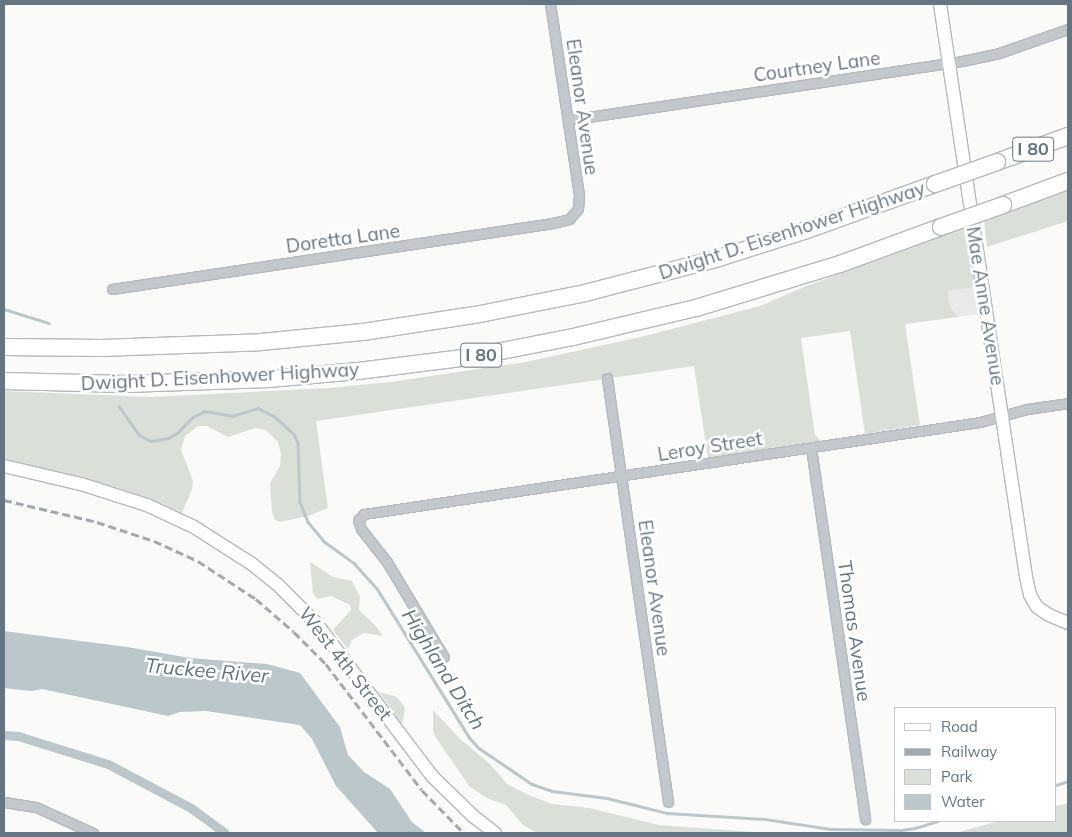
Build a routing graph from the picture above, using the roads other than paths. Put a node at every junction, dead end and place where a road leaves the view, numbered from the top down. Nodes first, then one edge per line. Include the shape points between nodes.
1 (550, 4) edge
2 (940, 4) edge
3 (1068, 29) edge
4 (949, 64) junction
5 (568, 120) junction
6 (1068, 136) edge
7 (1068, 181) edge
8 (575, 214) joint
9 (112, 289) dead end
10 (4, 347) edge
11 (607, 378) dead end
12 (4, 381) edge
13 (1068, 403) edge
14 (1002, 417) junction
15 (810, 448) junction
16 (4, 466) edge
17 (621, 477) junction
18 (1068, 623) edge
19 (444, 657) dead end
20 (4, 802) edge
21 (668, 802) dead end
22 (865, 819) dead end
23 (93, 833) edge
24 (495, 833) edge

1 - 5 street, Eleanor Avenue
2 - 4 street, Mae Anne Avenue
3 - 4 street, Courtney Lane
4 - 5 street, Courtney Lane
4 - 14 street, Mae Anne Avenue
5 - 8 street, Eleanor Avenue via 579,195
6 - 10 highway, Dwight D. Eisenhower Highway / I 80, bridge via 807,230 719,258 595,290 480,314 363,332 261,342 149,347
7 - 12 highway, Dwight D. Eisenhower Highway / I 80, bridge via 840,264 696,308 471,357 358,372 269,379 127,384
8 - 9 street, Doretta Lane via 569,219 548,224
11 - 17 street, Eleanor Avenue
13 - 14 street, Leroy Street via 1027,409
14 - 15 street, Leroy Street
14 - 18 street, Mae Anne Avenue via 1030,595 1037,607
15 - 17 street, Leroy Street
15 - 22 street, Thomas Avenue
16 - 24 street, West 4th Street via 81,484 146,505 194,527 252,564 316,623 433,777
17 - 19 street, Leroy Street via 372,512 358,520
17 - 21 street, Eleanor Avenue
20 - 23 street via 36,807

